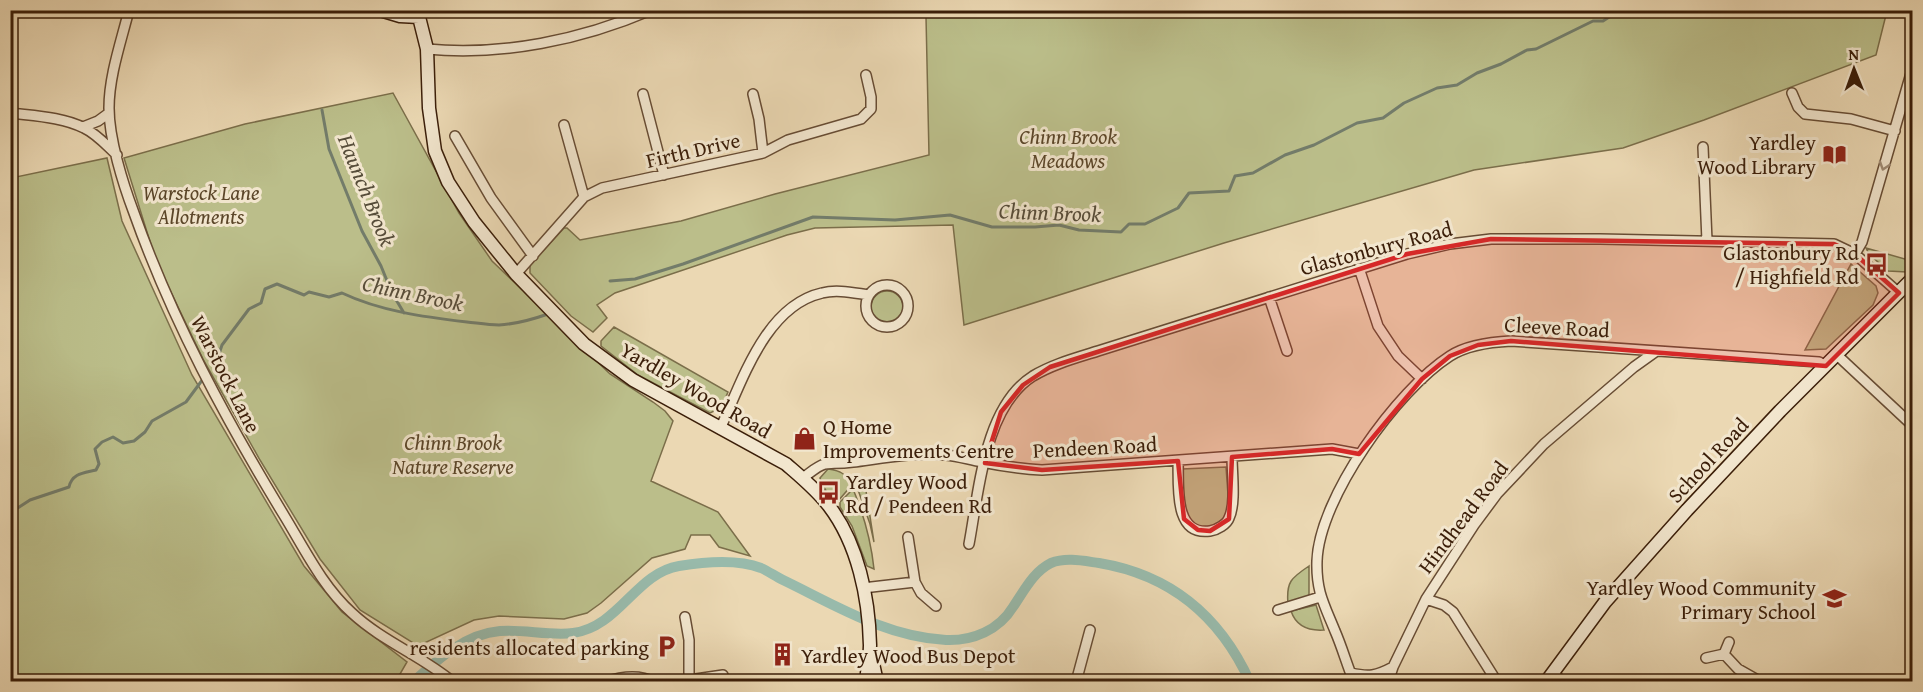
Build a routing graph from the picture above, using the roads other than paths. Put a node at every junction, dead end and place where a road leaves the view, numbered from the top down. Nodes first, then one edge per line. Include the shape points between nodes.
1 (129, 10) edge
2 (380, 10) edge
3 (651, 10) edge
4 (420, 14) edge
5 (428, 49) junction
6 (1912, 70) edge
7 (866, 75) dead end
8 (1792, 93) dead end
9 (643, 94) dead end
10 (753, 94) dead end
11 (10, 113) edge
12 (109, 113) junction
13 (564, 125) dead end
14 (83, 127) junction
15 (1895, 131) junction
16 (455, 136) dead end
17 (1703, 147) dead end
18 (763, 153) junction
19 (117, 155) junction
20 (664, 175) junction
21 (584, 197) junction
22 (1707, 242) junction
23 (1855, 254) junction
24 (534, 256) junction
25 (1359, 268) junction
26 (516, 274) junction
27 (1912, 279) edge
28 (1899, 293) junction
29 (868, 295) junction
30 (1269, 297) junction
31 (1287, 351) dead end
32 (1655, 352) junction
33 (1837, 355) junction
34 (1826, 366) junction
35 (1422, 379) junction
36 (1912, 425) edge
37 (720, 429) junction
38 (1359, 454) junction
39 (1232, 457) junction
40 (1178, 461) junction
41 (985, 463) junction
42 (803, 478) junction
43 (908, 537) dead end
44 (969, 544) dead end
45 (915, 582) junction
46 (863, 588) junction
47 (1320, 597) junction
48 (1426, 599) junction
49 (936, 606) dead end
50 (1278, 610) dead end
51 (685, 617) dead end
52 (1090, 630) dead end
53 (1729, 642) dead end
54 (870, 649) junction
55 (1724, 654) junction
56 (1706, 658) dead end
57 (1393, 667) junction
58 (723, 675) dead end
59 (1353, 677) edge
60 (1549, 677) edge
61 (453, 681) edge
62 (605, 681) edge
63 (654, 681) edge
64 (687, 681) edge
65 (866, 681) edge
66 (877, 681) edge
67 (1076, 681) edge
68 (1388, 681) edge
69 (1497, 681) edge
70 (1564, 681) edge
71 (1761, 681) edge

1 - 12 street, Warstock Lane via 110,90
2 - 4 street via 400,16
3 - 5 street via 588,33 529,46
4 - 5 street, Yardley Wood Road
5 - 26 street, Yardley Wood Road via 430,120 441,167 474,222
6 - 15 street
7 - 18 street, Firth Drive via 871,109 861,120 798,137
8 - 15 street via 1805,114 1851,118
9 - 20 street
10 - 18 street
11 - 14 street
12 - 14 street
12 - 19 street, Warstock Lane
13 - 21 street
14 - 19 street
15 -> 23 street
16 - 24 street via 491,198
17 - 22 street
18 - 20 street, Firth Drive
19 - 61 street, Warstock Lane via 154,269 216,399 330,588 352,614
20 - 21 street, Firth Drive via 602,188
21 - 24 street, Firth Drive
22 - 23 street, Glastonbury Road via 1834,244
22 - 25 street, Glastonbury Road via 1491,239 1450,244
23 - 28 street, Glastonbury Road
24 - 26 street, Firth Drive
25 - 30 street, Glastonbury Road
25 - 35 street via 1378,326 1398,356
26 - 37 street, Yardley Wood Road via 584,344 633,380
27 - 28 street, School Road
28 - 33 street, School Road
29 - 29 street via 879,286 899,289 907,299 904,319 885,328 872,322 865,309
29 - 37 street via 824,292 805,298 784,314 763,338
30 - 31 street
30 - 41 street, Glastonbury Road via 1050,367 1032,377 1001,412
32 - 34 street, Cleeve Road via 1819,362
32 - 35 street, Cleeve Road via 1499,341 1450,356
32 - 48 street, Hindhead Road via 1544,444 1518,471 1474,525
33 - 34 street, School Road
33 - 36 street
34 - 60 street, School Road via 1629,575
35 - 38 street, Cleeve Road via 1389,413
37 - 42 street, Yardley Wood Road via 763,450
38 - 39 street, Pendeen Road via 1332,449
38 - 47 street, Cleeve Road via 1322,532 1317,561
39 - 40 street, Pendeen Road
39 - 40 street via 1229,519 1210,531 1189,526 1184,519
40 - 41 street, Pendeen Road via 1042,470
41 - 42 street, Pendeen Road via 948,455 897,456 850,463 826,462
41 - 44 street, Glastonbury Road
42 - 46 street, Yardley Wood Road via 840,524 855,555
43 - 45 street
45 - 46 street
45 - 49 street
46 - 54 street, Yardley Wood Road
47 - 50 street
47 - 59 street, Cleeve Road
48 - 57 street, Hindhead Road
48 - 69 street via 1453,612
51 - 64 street via 689,640
52 - 67 street
53 - 55 street
54 - 65 street, Yardley Wood Road
54 - 66 street, Yardley Wood Road
55 - 56 street
55 - 71 street via 1738,669
57 - 59 street via 1377,675
57 - 68 street, Hindhead Road
58 - 64 street
60 - 70 street
62 - 63 street via 624,677

